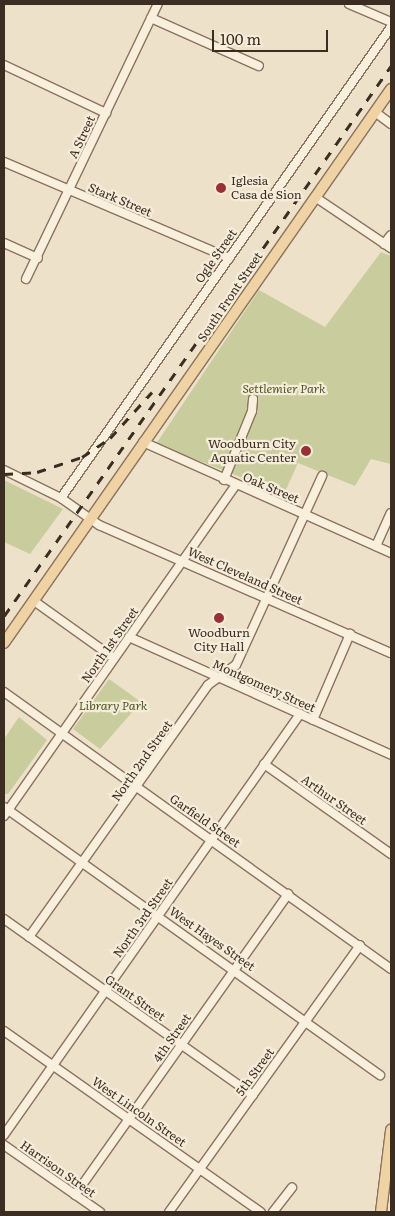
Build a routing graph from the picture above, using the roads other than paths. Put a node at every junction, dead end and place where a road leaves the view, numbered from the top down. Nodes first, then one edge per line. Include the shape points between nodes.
1 (158, 4) edge
2 (349, 4) edge
3 (152, 18) junction
4 (391, 22) edge
5 (391, 27) edge
6 (4, 65) edge
7 (259, 66) dead end
8 (391, 89) edge
9 (375, 112) junction
10 (106, 113) junction
11 (391, 124) edge
12 (4, 162) edge
13 (70, 191) junction
14 (315, 197) junction
15 (391, 235) edge
16 (4, 243) edge
17 (388, 246) edge
18 (38, 258) junction
19 (229, 258) junction
20 (26, 279) dead end
21 (253, 399) dead end
22 (143, 442) junction
23 (4, 470) edge
24 (322, 476) dead end
25 (224, 480) junction
26 (236, 485) junction
27 (61, 498) junction
28 (391, 513) edge
29 (304, 514) junction
30 (90, 519) junction
31 (376, 546) junction
32 (391, 553) edge
33 (183, 561) junction
34 (266, 598) junction
35 (34, 601) junction
36 (350, 634) junction
37 (129, 637) junction
38 (4, 643) edge
39 (391, 653) edge
40 (114, 658) junction
41 (218, 678) junction
42 (4, 692) edge
43 (300, 714) junction
44 (313, 720) junction
45 (62, 734) junction
46 (391, 755) edge
47 (264, 764) junction
48 (137, 788) junction
49 (5, 811) edge
50 (213, 840) junction
51 (391, 854) edge
52 (84, 862) junction
53 (288, 894) junction
54 (159, 916) junction
55 (4, 919) edge
56 (29, 937) junction
57 (360, 945) junction
58 (235, 969) junction
59 (391, 969) edge
60 (106, 991) junction
61 (306, 1020) junction
62 (4, 1031) edge
63 (181, 1044) junction
64 (52, 1065) junction
65 (380, 1075) dead end
66 (253, 1095) junction
67 (128, 1119) junction
68 (391, 1130) edge
69 (4, 1135) edge
70 (4, 1144) edge
71 (200, 1169) junction
72 (292, 1188) dead end
73 (75, 1195) junction
74 (100, 1212) edge
75 (169, 1212) edge
76 (261, 1212) edge
77 (273, 1212) edge
78 (380, 1212) edge

1 - 3 street, A Street
2 - 4 street
3 - 7 street
3 - 10 street, A Street
5 - 19 street, Ogle Street
6 - 10 street
8 - 9 main road, South Front Street
9 - 11 street
9 - 14 main road, South Front Street
10 - 13 street, A Street
12 - 13 street, Stark Street
13 - 18 street, A Street
13 - 19 street, Stark Street
14 - 17 street
14 - 22 main road, South Front Street
15 - 17 street
16 - 18 street
18 - 20 street, A Street
19 - 27 street, Ogle Street
21 - 25 street via 252,411
22 - 25 street, Oak Street
22 - 30 main road, South Front Street
23 - 27 street, West Cleveland Street
24 - 29 street, North 2nd Street
25 - 26 street, Oak Street
26 - 29 street, Oak Street
26 - 33 street, North 1st Street
27 - 30 street, West Cleveland Street
28 - 31 street
29 - 31 street, Oak Street
29 - 34 street, North 2nd Street
30 - 33 street, West Cleveland Street
30 - 35 main road, South Front Street
31 - 32 street, Oak Street
33 - 34 street, West Cleveland Street
33 - 37 street, North 1st Street
34 - 36 street, West Cleveland Street
34 - 41 street, North 2nd Street via 236,665
35 - 38 main road, South Front Street
35 - 40 street
36 - 39 street, West Cleveland Street
36 - 44 street
37 - 40 street, North 1st Street
37 - 41 street, Montgomery Street
40 - 45 street, North 1st Street
41 - 43 street, Montgomery Street
41 - 48 street, North 2nd Street via 208,685
42 - 45 street, Garfield Street
43 - 44 street, Montgomery Street
43 - 47 street, North 3rd Street
44 - 46 street, Montgomery Street
45 - 48 street, Garfield Street
45 - 49 street, North 1st Street
47 - 50 street, North 3rd Street
47 - 51 street, Arthur Street
48 - 50 street, Garfield Street
48 - 52 street, North 2nd Street
49 - 52 street, West Hayes Street
50 - 53 street, Garfield Street
50 - 54 street, North 3rd Street
52 - 54 street, West Hayes Street
52 - 56 street, North 2nd Street
53 - 57 street, Garfield Street
53 - 58 street, 4th Street
54 - 58 street, West Hayes Street
54 - 60 street, North 3rd Street
55 - 56 street, Grant Street
56 - 60 street, Grant Street
57 - 59 street, Garfield Street
57 - 61 street, 5th Street
58 - 61 street, West Hayes Street
58 - 63 street, 4th Street
60 - 63 street, Grant Street
60 - 64 street, North 3rd Street
61 - 65 street, West Hayes Street
61 - 66 street, 5th Street
62 - 64 street, West Lincoln Street
63 - 66 street, Grant Street
63 - 67 street, 4th Street
64 - 67 street, West Lincoln Street
64 - 69 street, North 3rd Street
66 - 71 street, 5th Street
67 - 71 street, West Lincoln Street
67 - 73 street, 4th Street
68 - 78 main road
70 - 73 street, Harrison Street
71 - 75 street, 5th Street
71 - 76 street, West Lincoln Street
72 - 77 street
73 - 74 street, Harrison Street

